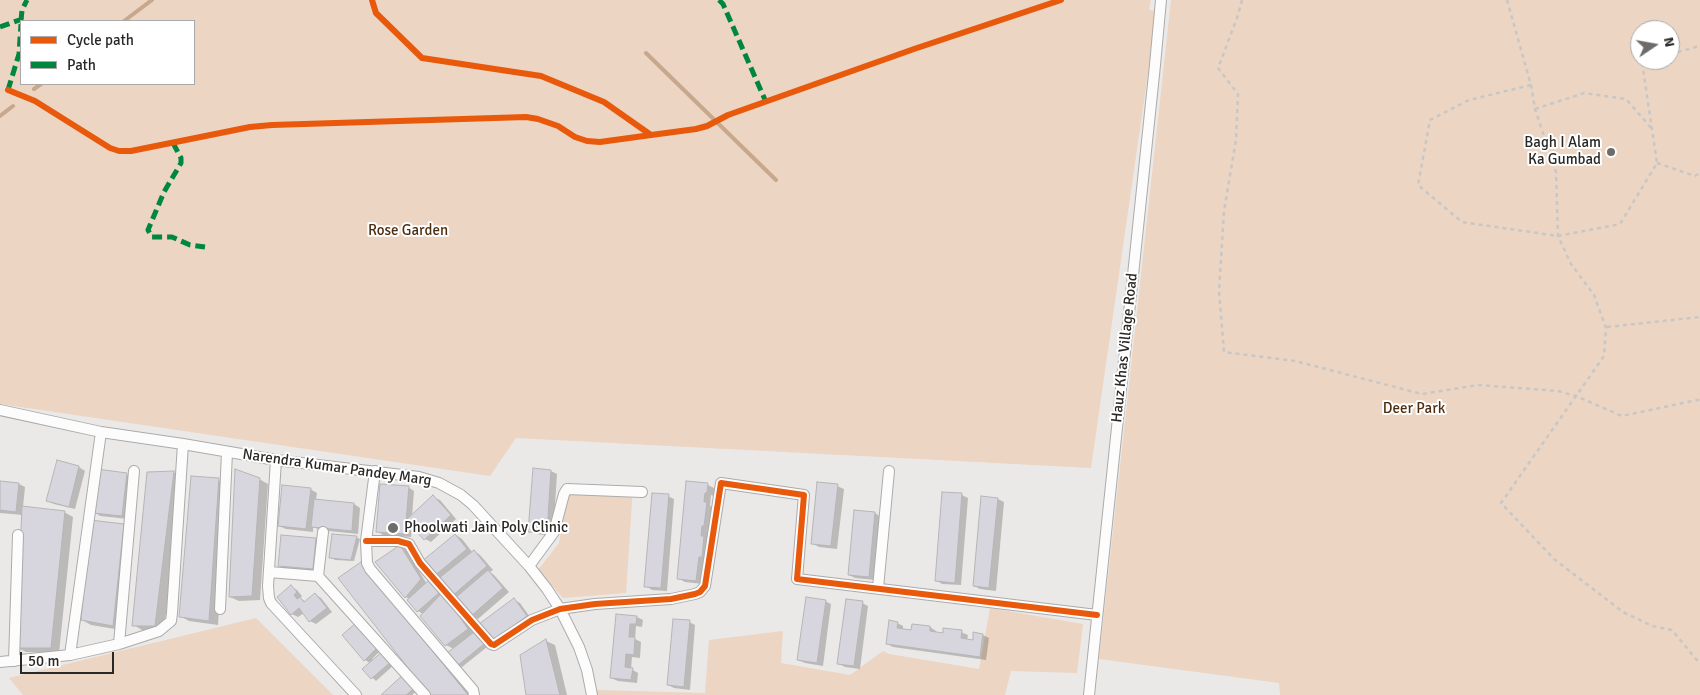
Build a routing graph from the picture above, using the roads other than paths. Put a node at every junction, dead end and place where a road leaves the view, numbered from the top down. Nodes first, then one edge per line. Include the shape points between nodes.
1 (1161, 0) edge
2 (0, 410) edge
3 (101, 432) junction
4 (183, 444) junction
5 (227, 452) junction
6 (276, 460) junction
7 (889, 470) dead end
8 (134, 471) dead end
9 (375, 471) junction
10 (642, 492) dead end
11 (323, 532) dead end
12 (18, 535) dead end
13 (366, 541) junction
14 (529, 566) junction
15 (269, 572) junction
16 (318, 576) junction
17 (878, 588) junction
18 (220, 609) dead end
19 (560, 610) junction
20 (1097, 616) junction
21 (119, 644) junction
22 (70, 655) junction
23 (14, 660) junction
24 (0, 662) edge
25 (356, 695) edge
26 (425, 695) edge
27 (474, 695) edge
28 (592, 695) edge
29 (1089, 695) edge

1 - 20 street, Hauz Khas Village Road
2 - 3 street, Narendra Kumar Pandey Marg
3 - 4 street, Narendra Kumar Pandey Marg
3 - 22 street
4 - 5 street, Narendra Kumar Pandey Marg
4 - 21 street via 171,620 159,631
5 - 6 street, Narendra Kumar Pandey Marg
5 - 18 street
6 - 9 street, Narendra Kumar Pandey Marg
6 - 15 street
7 - 17 street
8 - 21 street
9 - 13 street
9 - 14 street, Narendra Kumar Pandey Marg via 419,477 461,495 489,520
10 - 14 street via 567,489 554,532
11 - 16 street
12 - 23 street
13 - 19 street via 409,544 420,563 493,645 532,620
13 - 27 street via 370,568
14 - 19 street, Narendra Kumar Pandey Marg
15 - 16 street
15 - 25 street via 271,604
16 - 26 street
17 - 19 street via 797,579 804,495 721,484 705,586 700,592 671,599 595,604
17 - 20 street
19 - 28 street, Narendra Kumar Pandey Marg via 579,647
20 - 29 street, Hauz Khas Village Road
21 - 22 street
22 - 23 street
23 - 24 street

